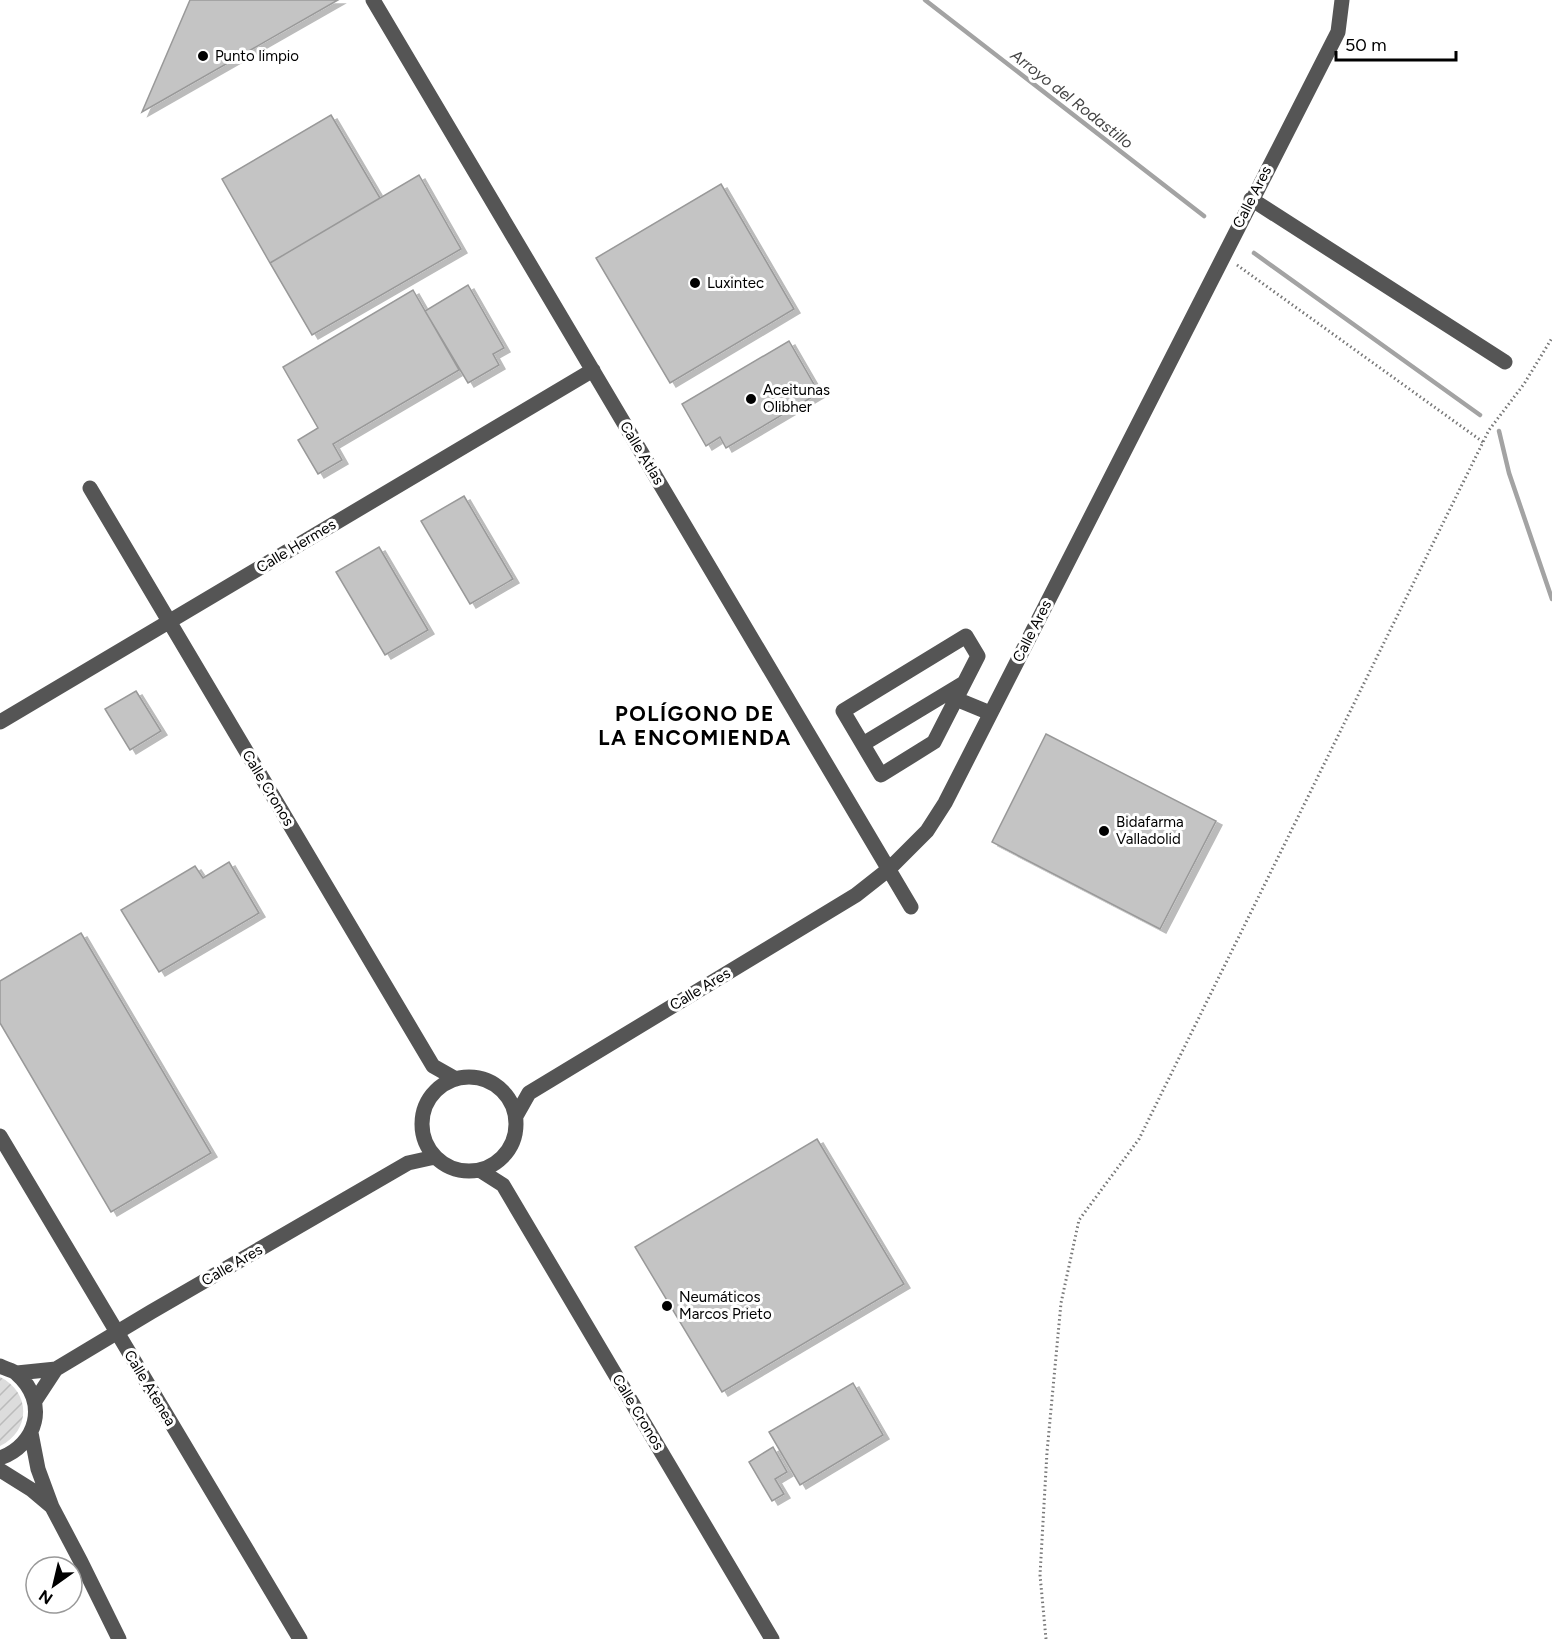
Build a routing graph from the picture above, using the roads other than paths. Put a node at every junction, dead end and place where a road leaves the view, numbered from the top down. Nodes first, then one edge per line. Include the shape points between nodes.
1 (373, 0) edge
2 (1342, 0) edge
3 (1251, 199) junction
4 (1504, 362) dead end
5 (593, 370) junction
6 (90, 488) dead end
7 (169, 621) junction
8 (964, 683) junction
9 (956, 699) junction
10 (990, 713) junction
11 (0, 722) edge
12 (863, 744) junction
13 (890, 869) junction
14 (911, 907) dead end
15 (433, 1066) junction
16 (456, 1078) junction
17 (435, 1091) junction
18 (504, 1093) junction
19 (529, 1093) junction
20 (516, 1116) junction
21 (0, 1136) edge
22 (423, 1136) junction
23 (435, 1157) junction
24 (504, 1157) junction
25 (408, 1162) junction
26 (481, 1171) junction
27 (503, 1185) junction
28 (117, 1332) junction
29 (0, 1366) edge
30 (56, 1369) junction
31 (16, 1373) junction
32 (34, 1401) junction
33 (31, 1433) junction
34 (0, 1458) edge
35 (0, 1470) edge
36 (52, 1507) junction
37 (118, 1639) edge
38 (300, 1639) edge
39 (772, 1639) edge

1 - 5 street, Calle Atlas
2 - 3 street, Calle Ares via 1338,32
3 - 4 street
3 - 10 street, Calle Ares
5 - 7 street, Calle Hermes
5 - 13 street, Calle Atlas
6 - 7 street, Calle Cronos
7 - 11 street, Calle Hermes
7 - 15 street, Calle Cronos
8 - 9 street
8 - 12 street
8 - 12 street via 978,656 966,636 843,711
9 - 10 street
9 - 12 street via 934,742 881,775
10 - 13 street, Calle Ares via 945,803 927,831
13 - 14 street, Calle Atlas
13 - 19 street, Calle Ares via 856,895
15 - 16 street
15 - 17 street
16 - 17 street
16 - 18 street via 487,1080
17 - 22 street via 423,1112
18 - 19 street
18 - 20 street
19 - 20 street, Calle Ares
20 - 24 street via 512,1145
21 - 28 street, Calle Atenea
22 - 23 street
22 - 25 street, Calle Ares
23 - 25 street, Calle Ares
23 - 26 street via 456,1170
24 - 26 street
24 - 27 street
25 - 28 street, Calle Ares
26 - 27 street, Calle Cronos
27 - 39 street, Calle Cronos
28 - 30 street, Calle Ares
28 - 38 street, Calle Atenea
29 - 31 street
30 - 31 street, Calle Ares
30 - 32 street, Calle Ares
31 - 32 street
32 - 33 street via 36,1417
33 - 34 street via 23,1446
33 - 36 street via 38,1469
35 - 36 street
36 - 37 street

